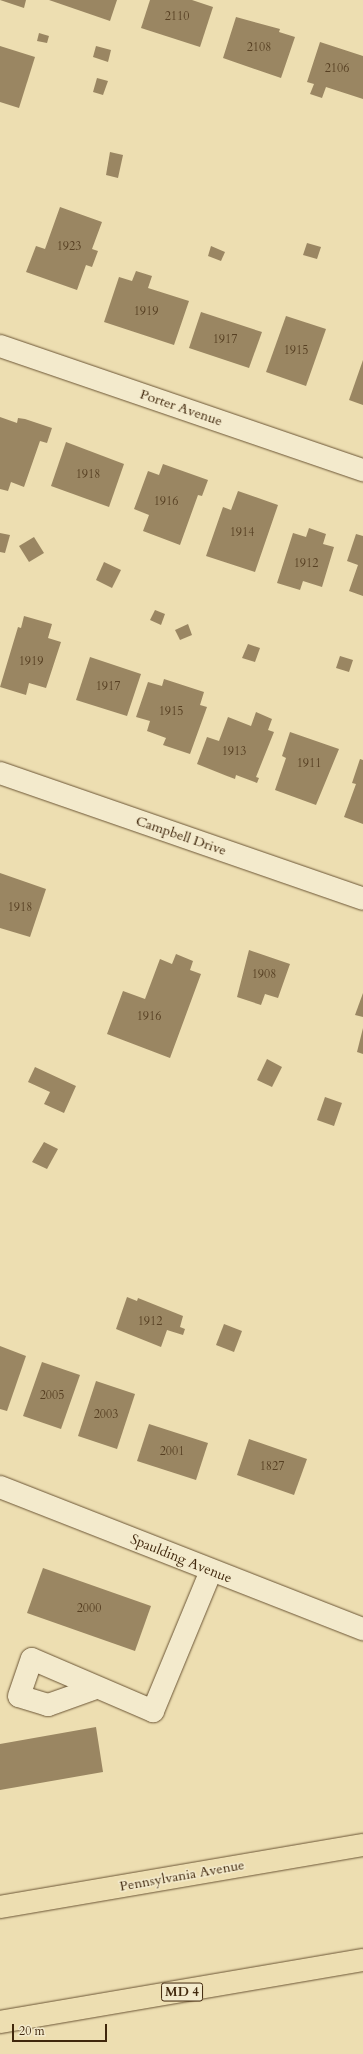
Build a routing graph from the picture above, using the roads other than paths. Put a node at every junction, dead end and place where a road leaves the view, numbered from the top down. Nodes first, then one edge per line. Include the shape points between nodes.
1 (0, 346) edge
2 (363, 470) edge
3 (0, 773) edge
4 (363, 899) edge
5 (0, 1487) edge
6 (211, 1571) junction
7 (363, 1629) edge
8 (96, 1688) dead end
9 (363, 1845) edge
10 (0, 1907) edge
11 (363, 1960) edge
12 (0, 2022) edge

1 - 2 street, Porter Avenue
3 - 4 street, Campbell Drive
5 - 6 street, Spaulding Avenue
6 - 7 street, Spaulding Avenue
6 - 8 street via 153,1710
9 - 10 highway, Pennsylvania Avenue
11 - 12 highway, MD 4

